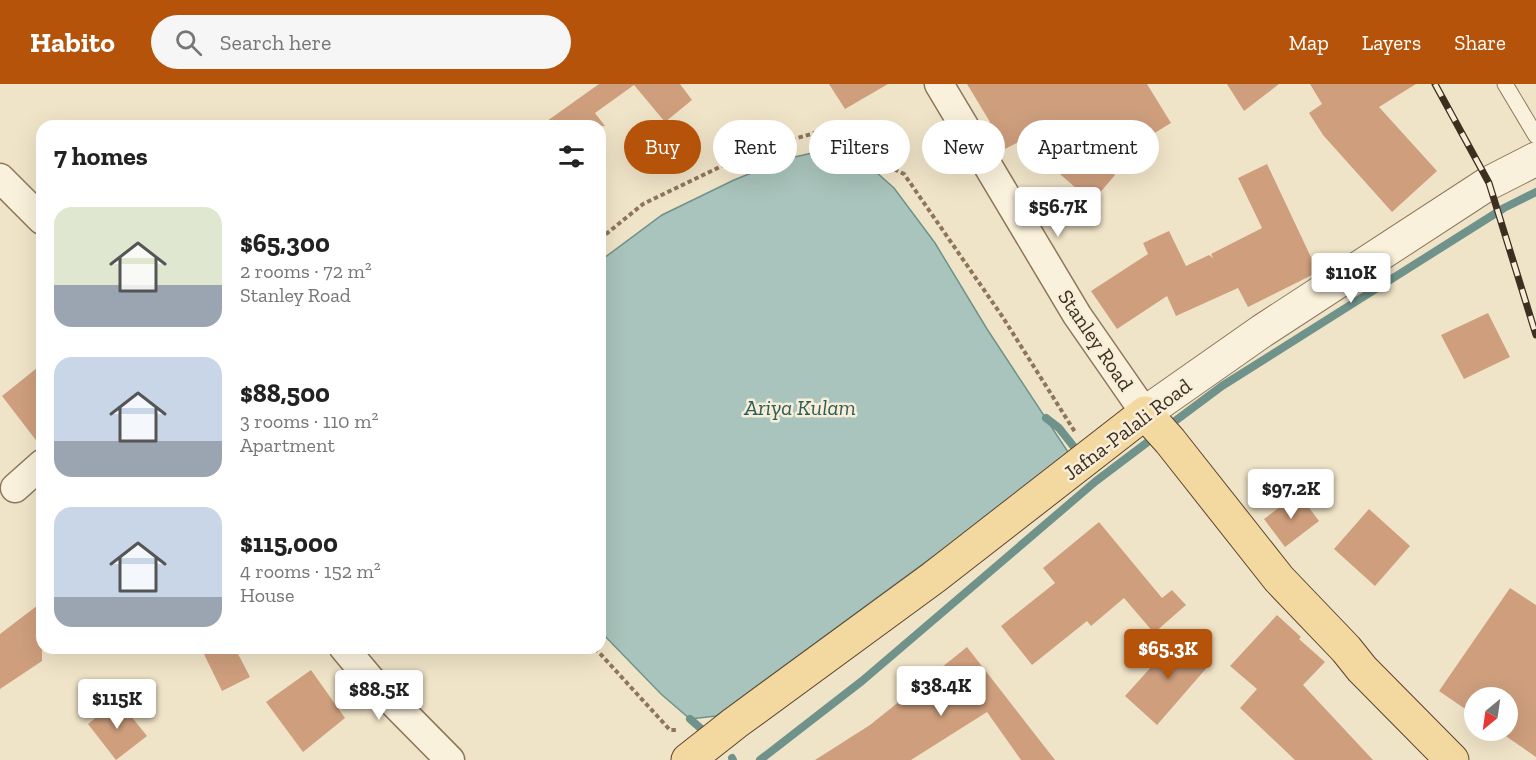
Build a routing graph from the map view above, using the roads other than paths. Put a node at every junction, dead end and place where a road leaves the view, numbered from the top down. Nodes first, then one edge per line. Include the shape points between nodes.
1 (939, 84) edge
2 (1505, 84) edge
3 (1536, 136) edge
4 (1536, 159) edge
5 (0, 178) edge
6 (36, 214) edge
7 (1156, 426) junction
8 (36, 469) edge
9 (15, 488) dead end
10 (349, 654) edge
11 (685, 745) edge
12 (450, 760) edge
13 (1452, 760) edge

1 - 7 street, Stanley Road via 1077,315
2 - 3 lane
4 - 7 street, Jafna-Palali Road via 1489,183 1262,332
5 - 6 street
7 - 11 main road, Jafna-Palali Road via 933,578 724,731
7 - 13 main road, Stanley Road via 1279,579
8 - 9 street
10 - 12 street

